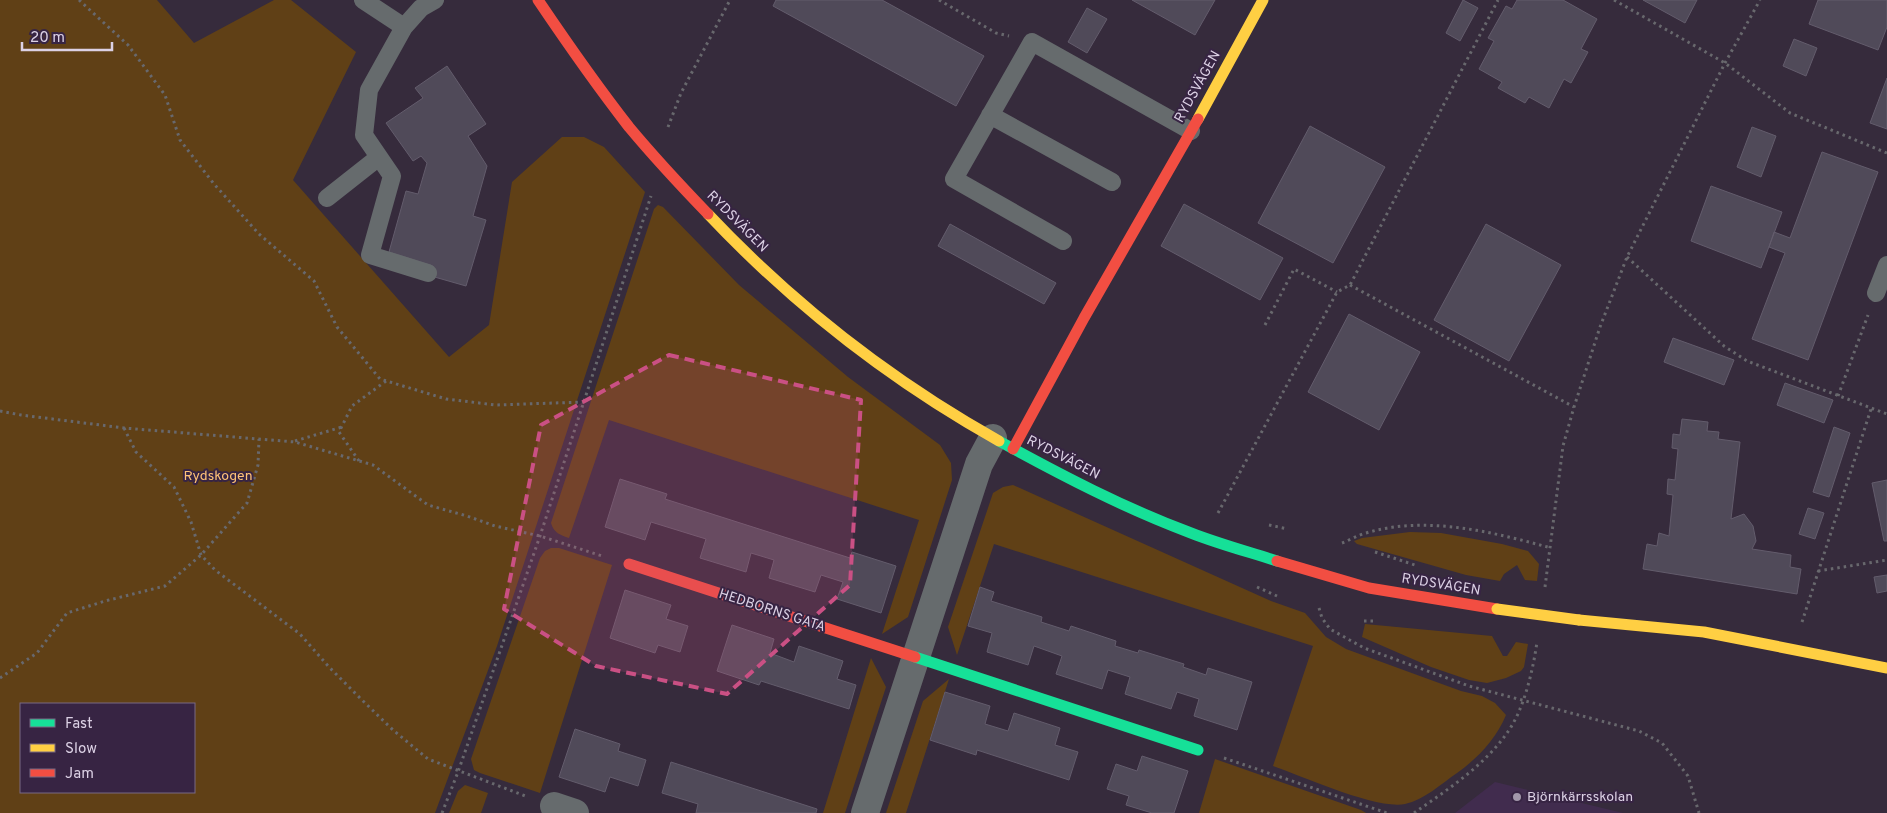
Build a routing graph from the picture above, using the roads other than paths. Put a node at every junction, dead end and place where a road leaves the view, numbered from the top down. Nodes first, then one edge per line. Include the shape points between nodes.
1 (363, 0) edge
2 (435, 0) edge
3 (538, 0) edge
4 (1263, 0) edge
5 (404, 27) junction
6 (990, 115) junction
7 (1191, 131) junction
8 (379, 157) junction
9 (1112, 182) dead end
10 (326, 198) dead end
11 (1063, 241) dead end
12 (1887, 265) edge
13 (428, 273) dead end
14 (1876, 293) road end
15 (1003, 444) junction
16 (628, 564) road end
17 (915, 658) junction
18 (1887, 668) edge
19 (1198, 750) road end
20 (865, 813) edge

1 - 5 lane
2 - 5 lane via 421,8
3 - 15 street, RYDSVÄGEN via 584,67 660,162 759,265 808,309 884,368
4 - 7 street, RYDSVÄGEN
5 - 8 lane via 369,90 364,136
6 - 7 lane via 1032,42
6 - 9 lane
6 - 11 lane via 954,179
7 - 15 street, RYDSVÄGEN via 1079,326
8 - 10 lane
8 - 13 lane via 392,176 370,255
12 - 14 lane
15 - 17 street via 979,464
15 - 18 street, RYDSVÄGEN, bridge via 1072,481 1205,538 1369,588 1579,620 1704,632
16 - 17 street, HEDBORNS GATA
17 - 19 street, HEDBORNS GATA
17 - 20 street

